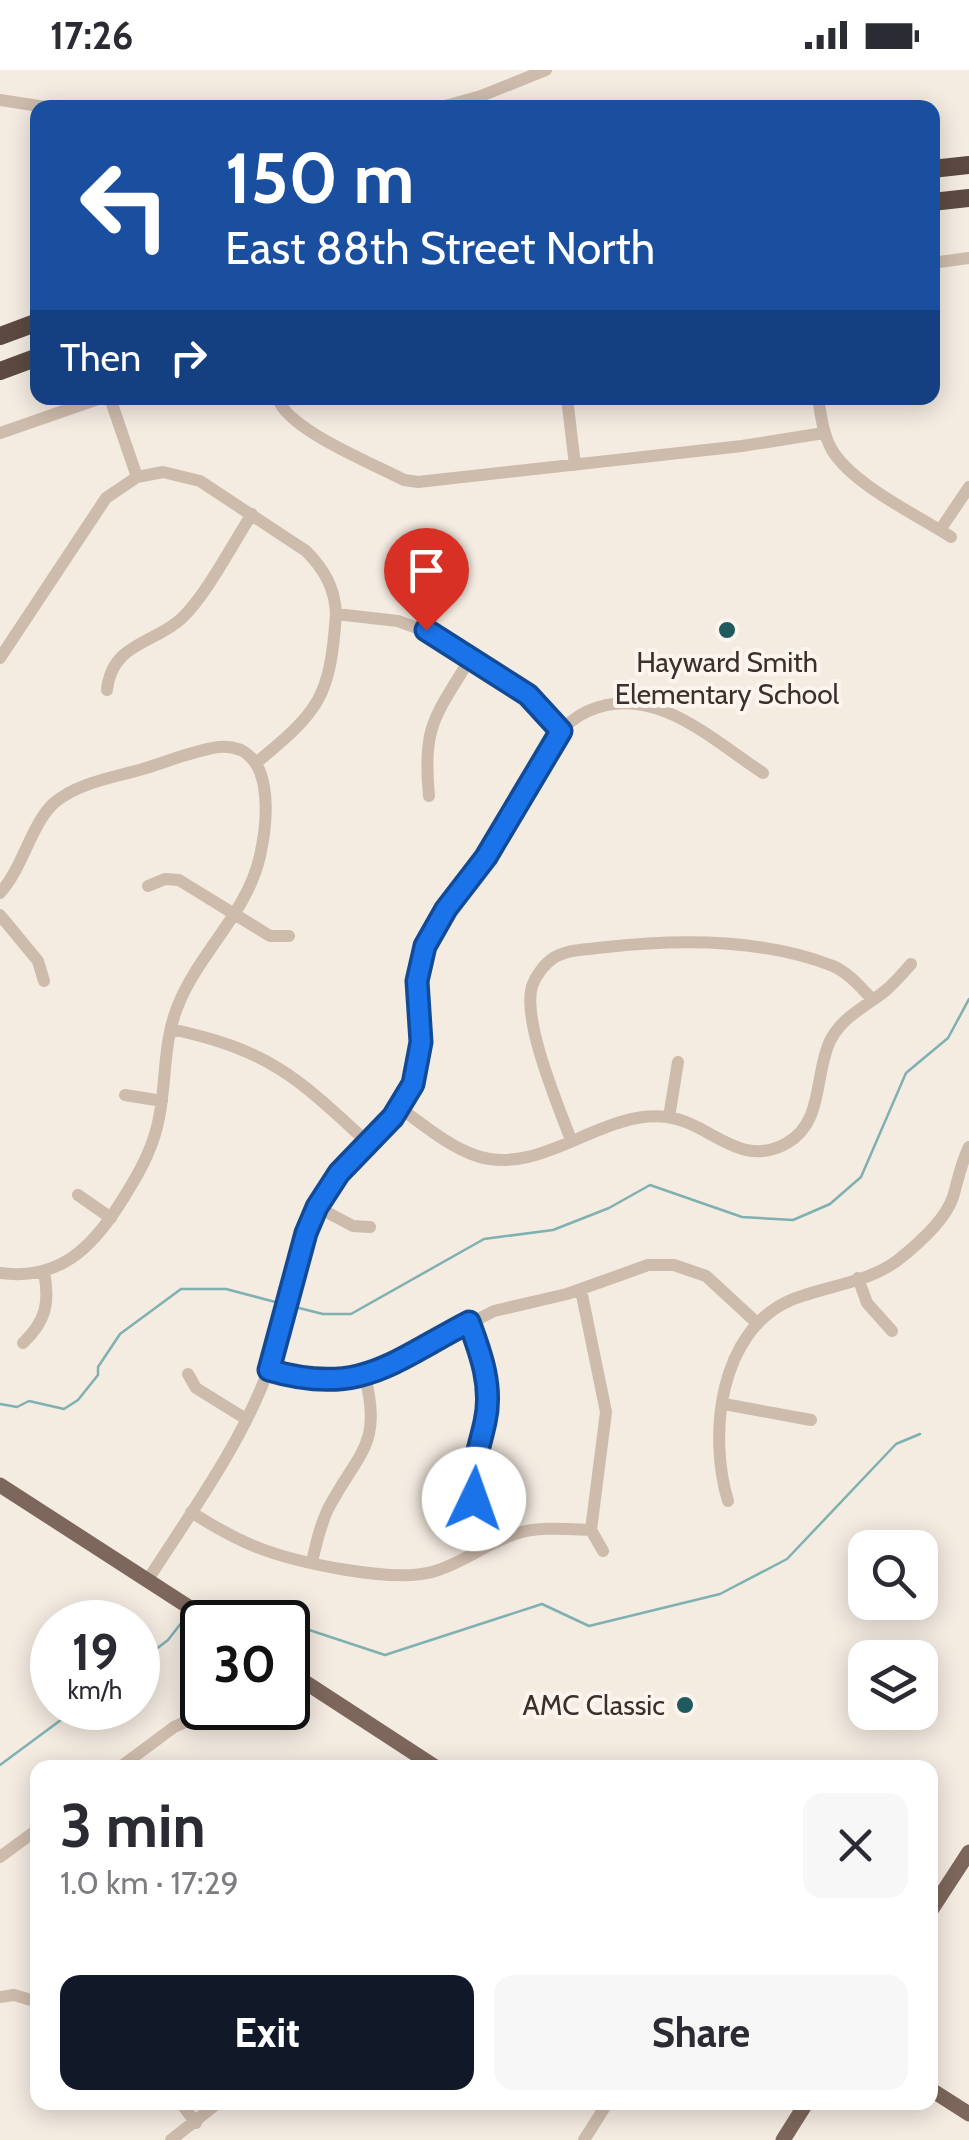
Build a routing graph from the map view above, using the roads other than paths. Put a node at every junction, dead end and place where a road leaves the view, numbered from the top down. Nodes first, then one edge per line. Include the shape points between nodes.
1 (546, 70) edge
2 (0, 100) edge
3 (466, 100) edge
4 (30, 105) edge
5 (969, 165) edge
6 (940, 169) edge
7 (969, 198) edge
8 (940, 201) edge
9 (969, 258) edge
10 (940, 262) edge
11 (30, 325) edge
12 (0, 336) edge
13 (30, 360) edge
14 (0, 371) edge
15 (81, 405) edge
16 (112, 405) edge
17 (281, 405) edge
18 (568, 405) edge
19 (819, 405) edge
20 (0, 433) edge
21 (824, 433) junction
22 (576, 465) junction
23 (137, 477) junction
24 (969, 487) edge
25 (252, 514) junction
26 (336, 614) junction
27 (0, 658) edge
28 (472, 658) junction
29 (107, 690) dead end
30 (561, 731) junction
31 (256, 763) junction
32 (763, 773) dead end
33 (428, 796) dead end
34 (148, 886) dead end
35 (0, 893) edge
36 (234, 913) junction
37 (0, 916) edge
38 (289, 936) dead end
39 (911, 964) dead end
40 (44, 981) dead end
41 (873, 1000) junction
42 (171, 1029) junction
43 (678, 1062) dead end
44 (125, 1095) dead end
45 (162, 1101) junction
46 (400, 1108) junction
47 (669, 1118) junction
48 (571, 1140) junction
49 (368, 1143) junction
50 (969, 1147) edge
51 (78, 1196) dead end
52 (317, 1207) junction
53 (111, 1218) junction
54 (370, 1227) dead end
55 (44, 1272) junction
56 (0, 1273) edge
57 (858, 1278) junction
58 (581, 1290) junction
59 (469, 1322) junction
60 (756, 1323) junction
61 (892, 1331) dead end
62 (23, 1343) dead end
63 (269, 1370) junction
64 (188, 1374) dead end
65 (365, 1377) junction
66 (724, 1404) junction
67 (246, 1419) junction
68 (811, 1420) dead end
69 (0, 1485) edge
70 (728, 1501) dead end
71 (191, 1512) junction
72 (591, 1530) junction
73 (496, 1542) junction
74 (602, 1551) dead end
75 (312, 1562) junction
76 (147, 1580) junction
77 (180, 1601) edge
78 (310, 1685) edge
79 (180, 1724) edge
80 (130, 1760) edge
81 (425, 1760) edge
82 (30, 1835) edge
83 (969, 1852) edge
84 (0, 1857) edge
85 (938, 1900) edge
86 (0, 1997) edge
87 (30, 1999) edge
88 (938, 2094) edge
89 (186, 2110) edge
90 (210, 2110) edge
91 (603, 2110) edge
92 (802, 2110) edge
93 (969, 2114) edge
94 (196, 2123) junction
95 (171, 2140) edge
96 (584, 2140) edge
97 (783, 2140) edge

1 - 3 street
2 - 4 street
5 - 6 highway
7 - 8 highway
9 - 10 street
11 - 12 highway
13 - 14 highway
15 - 20 street
16 - 23 street
17 - 22 street via 291,418 404,480
18 - 22 street
19 - 21 street
21 - 22 street
21 - 24 street via 858,478 946,533
23 - 25 street via 188,476
23 - 27 street via 106,498
25 - 26 street via 320,566
25 - 29 street via 188,611 128,650
26 - 28 street via 414,625
26 - 31 street via 323,694 298,728
28 - 30 street via 528,695
28 - 33 street via 428,738
30 - 32 street via 591,710 635,701 666,711
30 - 46 street via 425,946 417,981 420,1064
31 - 35 street via 221,747 75,789 47,811
31 - 36 street via 265,794 261,848 252,883
34 - 36 street via 179,880
36 - 38 street via 270,936
36 - 42 street via 185,991
37 - 40 street via 38,961
39 - 41 street
41 - 47 street via 830,1040 812,1112 797,1135 774,1149 748,1152
41 - 48 street via 834,966 762,948 644,943 570,952 537,976 532,1017
42 - 45 street
42 - 49 street via 269,1060
43 - 47 street
44 - 45 street
45 - 53 street via 144,1163
46 - 48 street via 447,1143 481,1158 526,1157
46 - 49 street
47 - 48 street via 625,1120
49 - 52 street
50 - 57 street via 941,1218 899,1259
51 - 53 street
52 - 54 street via 353,1226
52 - 63 street
53 - 55 street via 75,1258
55 - 56 street
55 - 62 street via 44,1319
57 - 60 street via 791,1300
57 - 61 street via 867,1303
58 - 59 street
58 - 60 street via 636,1267 674,1265 706,1276
58 - 72 street via 606,1412
59 - 65 street
59 - 73 street via 488,1400 473,1465 474,1499
60 - 66 street via 733,1358
63 - 65 street via 320,1381
63 - 67 street
64 - 67 street via 196,1388
65 - 75 street via 369,1440 329,1507
66 - 68 street
66 - 70 street via 719,1462
67 - 71 street
69 - 76 main road
71 - 75 street via 257,1548
71 - 76 street
72 - 73 street via 537,1530
72 - 74 street
73 - 75 street via 460,1563 420,1574
76 - 77 main road
78 - 81 main road
79 - 80 street
82 - 84 street
83 - 85 main road
86 - 87 street
88 - 93 main road
89 - 94 street
90 - 94 street
91 - 96 street
92 - 97 main road
94 - 95 street

